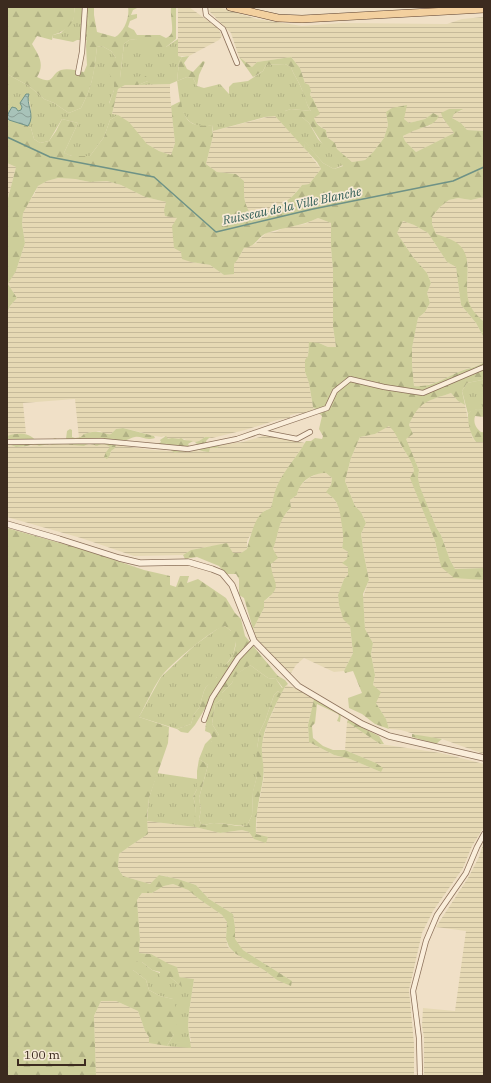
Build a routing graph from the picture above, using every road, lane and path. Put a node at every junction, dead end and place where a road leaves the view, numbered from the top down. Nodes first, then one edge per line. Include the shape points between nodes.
1 (85, 7) edge
2 (205, 7) edge
3 (230, 7) edge
4 (484, 9) edge
5 (237, 63) dead end
6 (78, 73) dead end
7 (484, 367) edge
8 (259, 432) junction
9 (310, 432) dead end
10 (7, 442) edge
11 (7, 524) edge
12 (254, 641) junction
13 (204, 720) dead end
14 (484, 758) edge
15 (484, 834) edge
16 (420, 1076) edge

1 - 6 street
2 - 5 street via 206,15 223,29
3 - 4 main road via 278,18 302,19
7 - 8 street via 423,393 350,379 335,391 327,408
8 - 9 street via 297,439
8 - 10 street via 188,450 102,441
11 - 12 street via 140,563 188,562 222,573 232,585
12 - 13 street via 238,658 212,698
12 - 14 street via 298,686 362,724 400,739
15 - 16 street via 466,873 437,915 424,948 414,991

